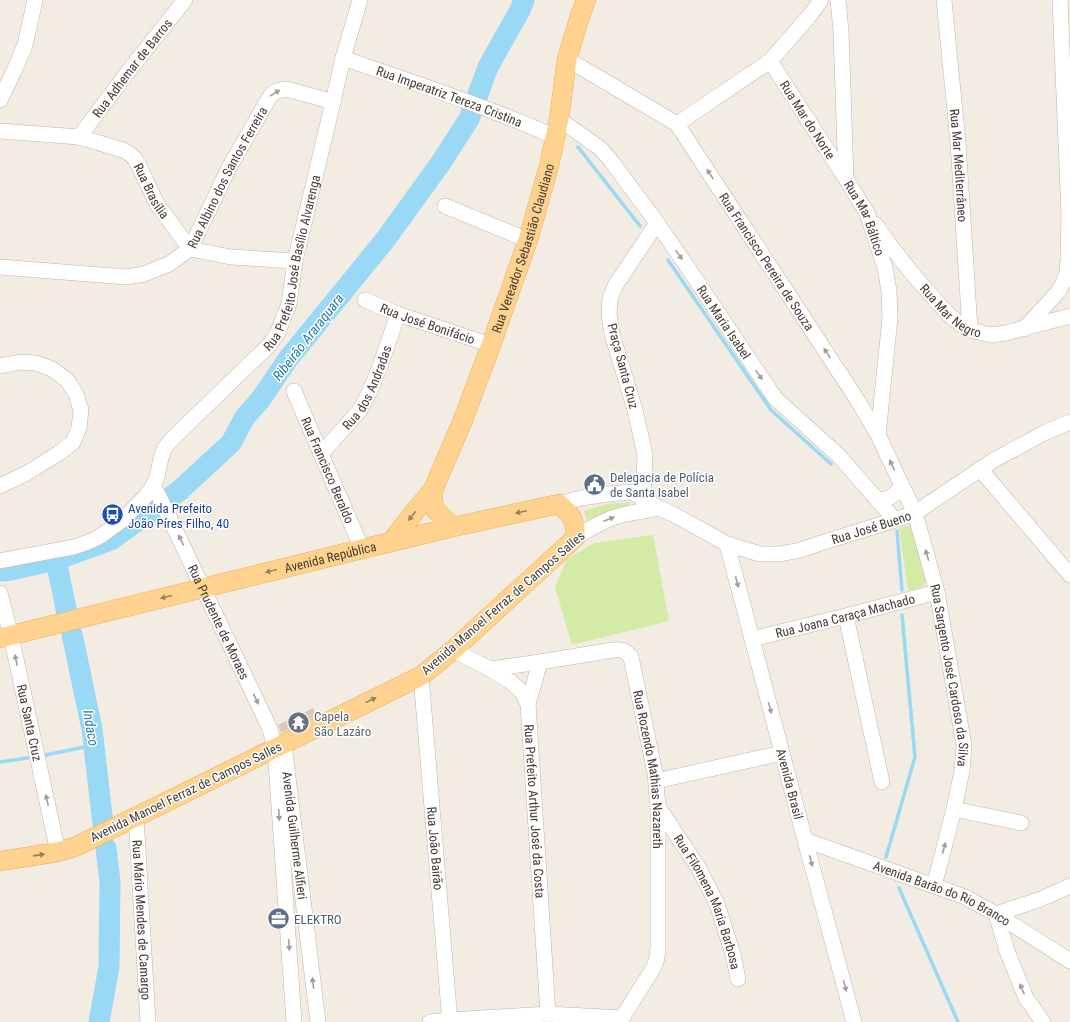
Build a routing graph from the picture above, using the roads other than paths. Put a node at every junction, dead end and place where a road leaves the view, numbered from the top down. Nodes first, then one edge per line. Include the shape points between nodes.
1 (35, 0) edge
2 (186, 0) edge
3 (360, 0) edge
4 (586, 0) edge
5 (821, 0) edge
6 (838, 0) edge
7 (944, 0) edge
8 (1060, 0) edge
9 (343, 58) junction
10 (567, 59) junction
11 (770, 61) junction
12 (0, 100) edge
13 (333, 102) junction
14 (677, 124) junction
15 (557, 128) junction
16 (0, 131) edge
17 (78, 137) junction
18 (846, 178) junction
19 (445, 206) dead end
20 (867, 213) junction
21 (1069, 214) edge
22 (657, 223) junction
23 (528, 240) junction
24 (190, 249) junction
25 (295, 261) junction
26 (0, 267) edge
27 (365, 300) dead end
28 (398, 314) junction
29 (1070, 316) edge
30 (1024, 329) junction
31 (970, 330) junction
32 (491, 345) junction
33 (0, 366) edge
34 (294, 391) dead end
35 (1070, 422) edge
36 (878, 435) junction
37 (321, 454) junction
38 (980, 469) junction
39 (0, 486) edge
40 (902, 487) junction
41 (433, 490) junction
42 (159, 497) junction
43 (877, 499) junction
44 (559, 504) junction
45 (644, 504) junction
46 (659, 508) joint
47 (915, 513) junction
48 (895, 520) junction
49 (453, 527) junction
50 (575, 538) junction
51 (391, 542) junction
52 (727, 544) junction
53 (362, 549) junction
54 (0, 561) edge
55 (1070, 575) edge
56 (204, 588) junction
57 (937, 592) junction
58 (0, 594) edge
59 (846, 616) junction
60 (6, 637) edge
61 (752, 639) junction
62 (453, 650) junction
63 (540, 662) junction
64 (490, 669) junction
65 (421, 676) junction
66 (528, 704) junction
67 (279, 746) junction
68 (782, 753) junction
69 (656, 781) junction
70 (882, 782) dead end
71 (658, 807) junction
72 (954, 809) junction
73 (136, 817) junction
74 (1021, 823) dead end
75 (805, 840) junction
76 (58, 852) junction
77 (0, 861) edge
78 (934, 886) junction
79 (1070, 886) edge
80 (996, 914) junction
81 (1070, 961) edge
82 (738, 979) dead end
83 (548, 1014) junction
84 (564, 1019) edge
85 (625, 1020) edge
86 (450, 1021) edge
87 (148, 1022) edge
88 (294, 1022) edge
89 (318, 1022) edge
90 (430, 1022) edge
91 (854, 1022) edge
92 (1043, 1022) edge

1 - 12 street via 25,45
2 - 17 street, Rua Adhemar de Barros
3 - 9 street, Rua Prefeito José Basílio Alvarenga
4 - 10 main road, Rua Vereador Sebastião Claudiano
5 - 11 street
6 - 18 street, Rua Mar Báltico
7 - 31 street, Rua Mar Mediterrâneo via 958,142
8 - 21 street
9 - 13 street, Rua Prefeito José Basílio Alvarenga
9 - 15 street, Rua Imperatriz Tereza Cristina via 526,124
10 - 14 street, Rua Francisco Pereira de Souza
10 - 15 main road, Rua Vereador Sebastião Claudiano
11 - 14 street
11 - 18 street, Rua Mar do Norte
24 -> 13 street, Rua Albino dos Santos Ferreira via 230,166 274,92 287,89
13 - 25 street, Rua Prefeito José Basílio Alvarenga
36 -> 14 street, Rua Francisco Pereira de Souza
15 - 22 street, Rua Maria Isabel via 601,149
15 - 23 main road, Rua Vereador Sebastião Claudiano
16 - 17 street, Rua Brasília
17 - 24 street, Rua Brasília via 123,150 135,159 157,204
18 - 20 street, Rua Mar Báltico
19 - 23 street
20 - 31 street, Rua Mar Negro via 915,277 948,314
20 - 36 street, Rua Mar Báltico via 885,268 889,291 890,318
21 - 30 street via 1067,272 1063,283 1058,292
22 -> 43 street, Rua Maria Isabel via 775,398 838,455
22 - 45 street, Praça Santa Cruz via 615,286 610,299 609,314 612,334 635,410 645,456
23 - 32 main road, Rua Vereador Sebastião Claudiano
24 - 25 street via 232,257
24 - 26 street, Rua Albino dos Santos Ferreira via 169,264 144,274 126,277
25 - 42 street, Rua Prefeito José Basílio Alvarenga via 288,304 277,334 259,356 164,449 156,477
27 - 28 street, Rua José Bonifácio
28 - 32 street, Rua José Bonifácio
28 - 37 street, Rua dos Andradas via 380,369 360,410
29 - 30 street, Rua Mar Negro
30 - 31 street, Rua Mar Negro via 991,335
32 - 41 main road, Rua Vereador Sebastião Claudiano
33 - 39 street via 21,362 36,363 52,369 67,380 76,394 81,410 79,428 73,442 53,457
34 - 37 street, Rua Francisco Beraldo
35 - 38 street, Rua José Bueno via 1044,433
40 -> 36 street, Rua Francisco Pereira de Souza
37 - 53 street, Rua Francisco Beraldo
38 - 47 street, Rua José Bueno
38 - 55 street
40 - 43 street via 891,498
40 - 47 street, Rua Francisco Pereira de Souza
41 - 49 main road via 436,511
41 -> 51 main road
42 - 54 street via 145,497 120,522 91,541 74,547
56 -> 42 street, Rua Prudente de Moraes
43 - 48 street, Rua Maria Isabel
44 - 45 street, Avenida República via 581,498 631,492
44 -> 49 main road, Avenida República
44 - 50 main road via 572,518 576,527
45 - 46 street, Avenida República
50 -> 45 street, Avenida Manoel Ferraz de Campos Salles via 601,522 628,513
46 - 52 street, Rua José Bueno
47 - 48 street, Rua José Bueno
57 -> 47 street, Rua Sargento José Cardoso da Silva
48 - 52 street, Rua José Bueno via 780,554 760,554
49 - 51 main road, Avenida República
50 - 62 main road, Avenida Manoel Ferraz de Campos Salles
51 - 53 main road, Avenida República
52 -> 61 street, Avenida Brasil
53 -> 56 main road, Avenida República
56 -> 60 main road, Avenida República
56 -> 67 street, Rua Prudente de Moraes
57 - 59 street, Rua Joana Caraça Machado
57 - 72 street, Rua Sargento José Cardoso da Silva via 964,745 962,771
58 - 60 street, Rua Santa Cruz
59 - 61 street, Rua Joana Caraça Machado
59 - 70 street
76 -> 60 street, Rua Santa Cruz
61 -> 68 street, Avenida Brasil
62 - 64 street, Rua Prefeito Arthur José da Costa
62 - 65 main road, Avenida Manoel Ferraz de Campos Salles
63 - 64 street, Rua Rozendo Mathias Nazareth
63 - 66 street
63 - 69 street, Rua Rozendo Mathias Nazareth via 620,649 631,657
64 - 66 street, Rua Prefeito Arthur José da Costa via 522,692
67 -> 65 main road, Avenida Manoel Ferraz de Campos Salles
65 - 86 street, Rua João Bairão
66 - 83 street, Rua Prefeito Arthur José da Costa
67 - 73 main road, Avenida Manoel Ferraz de Campos Salles
67 -> 88 street, Avenida Guilherme Alfieri
89 -> 67 street, Avenida Guilherme Alfieri
68 - 69 street
68 - 75 street, Avenida Brasil
69 - 71 street, Rua Rozendo Mathias Nazareth
71 - 82 street, Rua Filomena Maria Barbosa via 698,867 716,904 733,954
71 - 85 street, Rua Rozendo Mathias Nazareth via 657,958
72 - 74 street
78 -> 72 street, Rua Sargento José Cardoso da Silva
73 - 76 main road, Avenida Manoel Ferraz de Campos Salles via 77,846
73 - 87 street, Rua Mário Mendes de Camargo
75 - 78 street, Avenida Barão do Rio Branco
75 -> 91 street, Avenida Brasil
77 -> 76 main road, Avenida Manoel Ferraz de Campos Salles
78 - 80 street, Avenida Barão do Rio Branco via 965,897
79 - 80 street
80 - 81 street, Avenida Barão do Rio Branco
92 -> 80 street via 1026,998 1007,951
83 - 84 street
83 - 86 street
84 - 85 street
86 - 90 street

